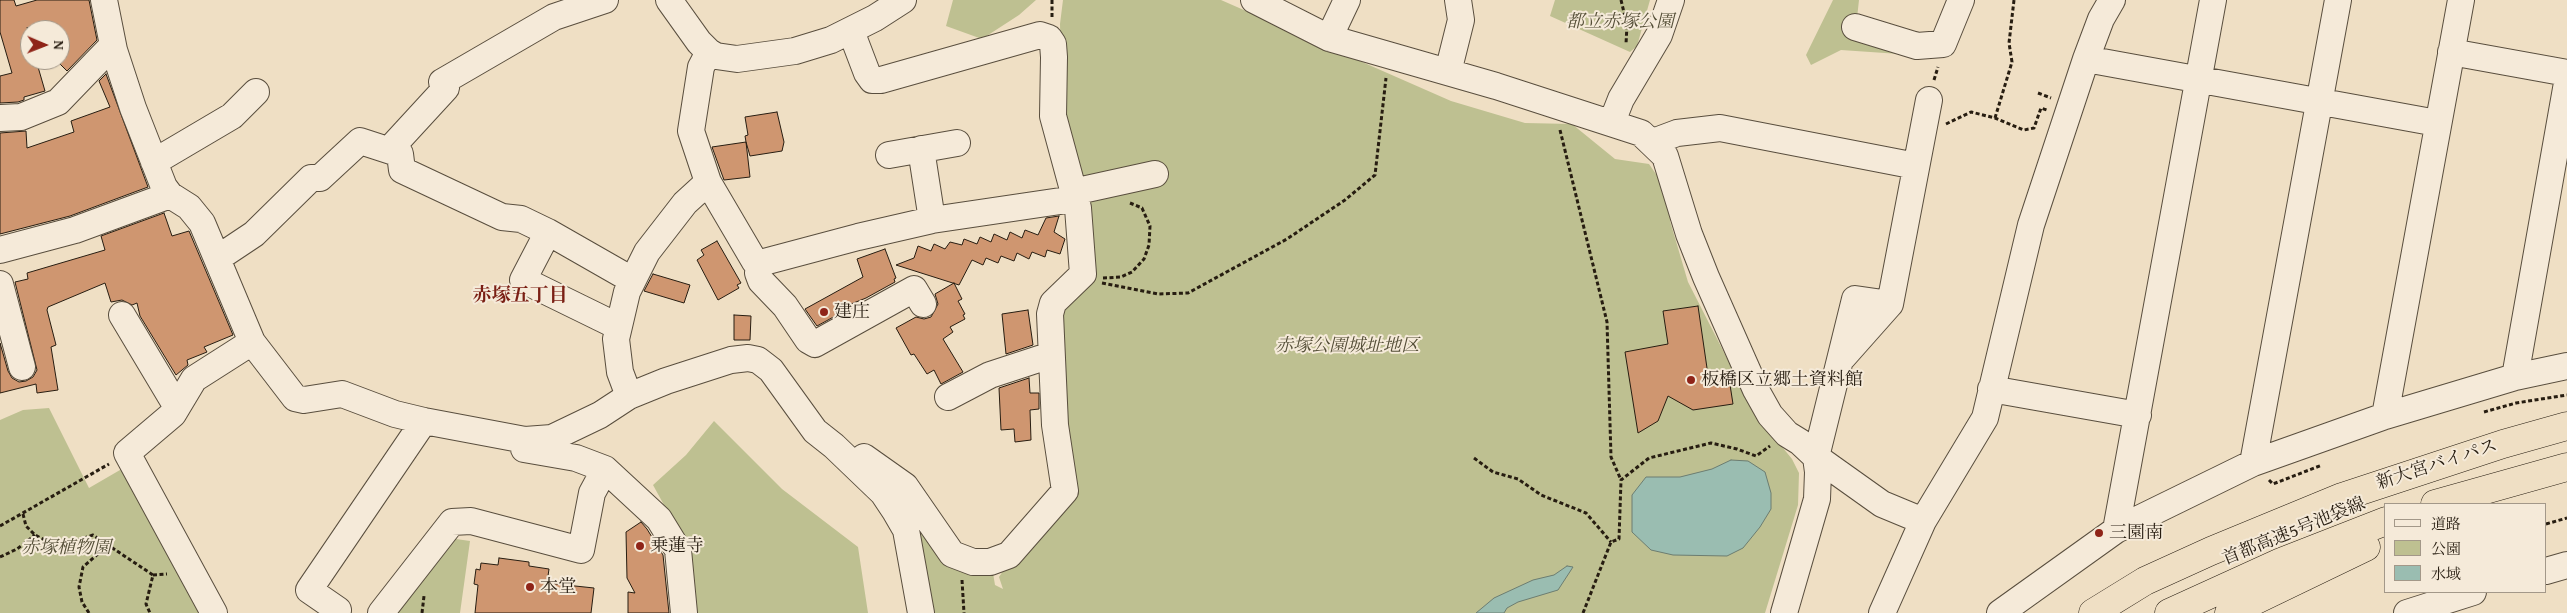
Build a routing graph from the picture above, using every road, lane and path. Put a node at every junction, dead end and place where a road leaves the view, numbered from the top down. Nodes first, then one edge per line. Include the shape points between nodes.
1 (104, 0) edge
2 (605, 0) edge
3 (668, 0) edge
4 (903, 0) edge
5 (1254, 0) edge
6 (1347, 0) edge
7 (1458, 0) edge
8 (1621, 0) edge
9 (1672, 0) edge
10 (1961, 0) edge
11 (2014, 0) edge
12 (2112, 0) edge
13 (2213, 0) edge
14 (2338, 0) edge
15 (2461, 0) edge
16 (870, 9) edge
17 (1855, 27) dead end
18 (851, 30) junction
19 (1329, 38) junction
20 (112, 44) junction
21 (1943, 44) junction
22 (708, 52) junction
23 (2451, 52) junction
24 (1389, 55) junction
25 (1646, 58) junction
26 (2086, 59) junction
27 (1448, 72) junction
28 (2567, 73) edge
29 (2199, 79) junction
30 (2567, 83) edge
31 (256, 92) dead end
32 (1930, 100) joint
33 (2318, 102) junction
34 (2045, 110) dead end
35 (0, 118) edge
36 (1995, 118) junction
37 (1612, 122) junction
38 (2437, 122) junction
39 (1560, 128) dead end
40 (1938, 128) dead end
41 (1652, 142) junction
42 (957, 144) dead end
43 (922, 149) junction
44 (390, 150) junction
45 (889, 155) dead end
46 (154, 162) junction
47 (1916, 166) junction
48 (1155, 174) dead end
49 (708, 182) junction
50 (170, 195) junction
51 (1073, 196) junction
52 (1122, 203) dead end
53 (932, 220) junction
54 (548, 232) junction
55 (0, 250) edge
56 (218, 258) junction
57 (760, 262) junction
58 (1081, 276) junction
59 (632, 280) junction
60 (0, 284) edge
61 (923, 304) dead end
62 (122, 315) dead end
63 (618, 326) junction
64 (252, 342) junction
65 (1051, 355) junction
66 (2567, 366) edge
67 (22, 367) dead end
68 (2515, 378) junction
69 (1991, 389) junction
70 (2567, 395) edge
71 (629, 396) junction
72 (948, 397) dead end
73 (177, 407) junction
74 (2477, 414) dead end
75 (2138, 415) junction
76 (2385, 416) junction
77 (424, 421) junction
78 (2567, 426) edge
79 (482, 433) junction
80 (1787, 434) junction
81 (2567, 441) edge
82 (834, 446) junction
83 (127, 453) junction
84 (1816, 457) junction
85 (1474, 458) dead end
86 (2327, 462) dead end
87 (2253, 463) junction
88 (2567, 467) edge
89 (605, 469) junction
90 (1621, 480) junction
91 (2567, 481) edge
92 (2439, 503) edge
93 (2489, 503) edge
94 (23, 514) junction
95 (2567, 518) edge
96 (1923, 521) junction
97 (2384, 522) edge
98 (2547, 524) edge
99 (0, 526) edge
100 (2116, 530) junction
101 (35, 535) junction
102 (2384, 540) edge
103 (1610, 542) junction
104 (108, 545) junction
105 (0, 558) edge
106 (973, 562) junction
107 (2567, 565) edge
108 (2547, 571) edge
109 (2470, 593) edge
110 (424, 594) dead end
111 (338, 610) dead end
112 (2411, 612) edge
113 (89, 613) edge
114 (150, 613) edge
115 (214, 613) edge
116 (381, 613) edge
117 (422, 613) edge
118 (684, 613) edge
119 (921, 613) edge
120 (964, 613) edge
121 (1583, 613) edge
122 (1784, 613) edge
123 (1882, 613) edge
124 (2000, 613) edge
125 (2093, 613) edge
126 (2112, 613) edge
127 (2169, 613) edge
128 (2229, 613) edge

1 - 20 street
2 - 44 street via 554,17 442,82 446,88
3 - 22 street
4 - 16 street
5 - 19 street
6 - 19 street
7 - 27 street via 1460,20
8 - 25 path via 1627,25 1626,51
9 - 25 street
10 - 21 street
11 - 36 path via 2009,43 2012,62
12 - 26 street
13 - 29 street
14 - 33 street
15 - 23 street
16 - 18 street
17 - 21 street via 1917,46
18 - 22 street via 808,48 772,56 737,59
18 - 51 street via 872,80 1040,35 1049,38 1054,57 1053,116
19 - 24 street
20 - 35 street via 58,102 21,117
20 - 46 street
21 - 32 path
22 - 49 street via 701,67 691,131
23 - 28 street
23 - 38 street
24 - 27 street
24 - 58 path via 1375,174 1345,200 1287,239 1188,293 1158,294
25 - 37 street via 1620,99
26 - 29 street
26 - 69 street via 2031,225
27 - 37 street
29 - 33 street
29 - 75 street
30 - 68 street
31 - 46 street via 232,116
32 - 47 street
33 - 38 street
33 - 87 street
34 - 36 path via 2041,108 2034,128 2024,130
36 - 40 path via 1971,112
37 - 41 street via 1642,133
38 - 76 street
39 - 90 path via 1607,322 1611,457
41 - 47 street via 1677,133 1720,128
41 - 80 street via 1665,156 1689,234 1756,390 1770,416
42 - 43 street
43 - 45 street
43 - 53 street
44 - 54 street via 400,154 402,170 502,217 521,219
44 - 56 street via 360,141 320,178 311,178 254,234
46 - 50 street
47 - 84 street via 1890,304 1855,299
48 - 51 street
49 - 57 street via 752,259
49 - 59 street via 685,203 647,252
50 - 55 street via 75,230
50 - 56 street via 189,207 202,223
51 - 53 street
51 - 58 street via 1078,208
52 - 58 path via 1142,208 1150,226 1144,259 1132,272 1121,277
53 - 57 street
54 - 59 street
54 - 63 street via 523,280
56 - 64 street
57 - 61 street via 758,272 761,281 785,306 808,340 815,344 914,289
58 - 65 street via 1053,303
59 - 63 street
60 - 67 street
62 - 73 street
63 - 71 street via 616,339 620,372
64 - 73 street via 194,379
64 - 77 street via 295,398 304,400 342,394
65 - 72 street via 990,375
65 - 106 street via 1055,425 1065,491 1009,555 990,562
66 - 68 street
68 - 76 street
69 - 75 street
69 - 96 street via 1985,418
70 - 74 path via 2516,403
71 - 79 street via 600,415 552,438 525,440
71 - 82 street via 731,360 758,360 771,370 815,432
73 - 83 street via 174,414
75 - 100 street
76 - 87 street
77 - 79 street
77 - 111 street via 309,590
78 - 125 highway, 新大宮バイパス via 2342,497 2211,551 2145,582
79 - 89 street via 508,445 576,458
80 - 84 street
80 - 90 path via 1756,456 1711,443 1649,458
81 - 126 highway, 首都高速5号池袋線 via 2423,482 2350,508 2217,563
82 - 106 street via 852,448 905,486 946,548 952,554
82 - 119 street via 883,493 906,530
83 - 94 path
83 - 115 street
84 - 96 street via 1882,504
84 - 122 street via 1817,499
85 - 103 path via 1493,472 1518,478 1541,495 1586,513
86 - 87 path via 2272,484
87 - 100 street
88 - 92 highway
89 - 116 street via 592,493 581,550 471,521 452,522
89 - 118 street via 659,519 678,550
90 - 103 path via 1619,538
91 - 93 highway
94 - 99 path
94 - 101 path via 26,526
95 - 98 path
96 - 123 street
97 - 127 highway, 首都高速5号池袋線 via 2282,562
100 - 124 street
101 - 104 path via 58,547 93,535
101 - 105 path
102 - 128 highway
103 - 121 path
104 - 113 path via 83,567 79,587 82,602
104 - 114 path via 153,575 146,604
106 - 120 path via 961,573
107 - 108 street
109 - 112 street
110 - 117 path

